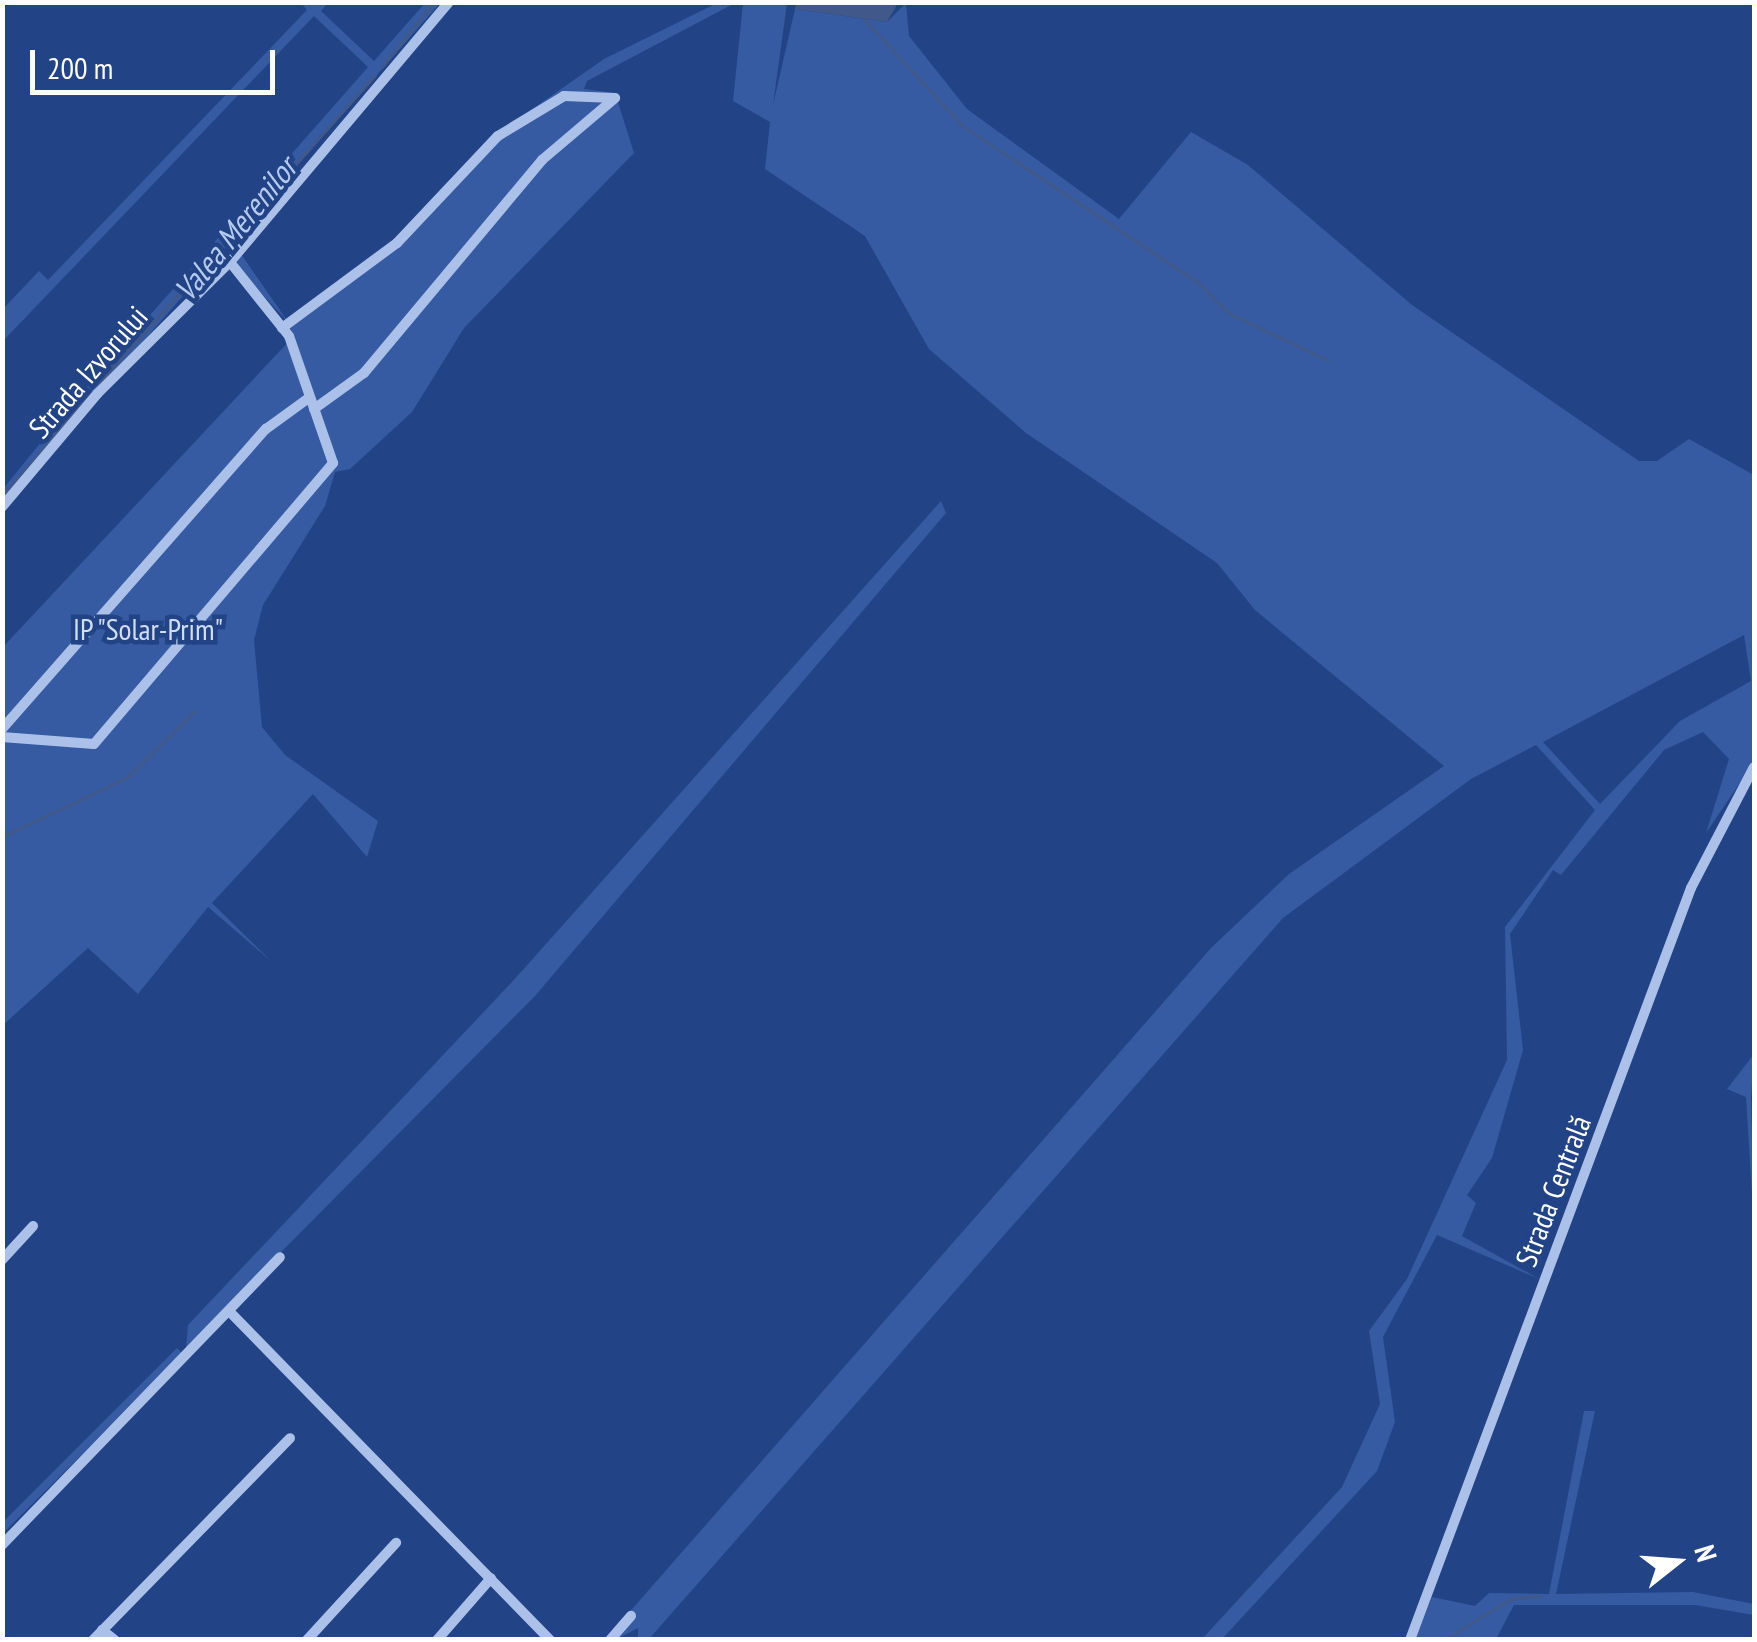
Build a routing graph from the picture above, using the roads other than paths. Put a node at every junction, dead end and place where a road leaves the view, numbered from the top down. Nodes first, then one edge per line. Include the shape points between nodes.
1 (449, 2) edge
2 (230, 262) junction
3 (282, 328) junction
4 (312, 403) junction
5 (2, 507) edge
6 (2, 733) edge
7 (1754, 767) edge
8 (33, 1226) dead end
9 (280, 1257) dead end
10 (2, 1260) edge
11 (229, 1311) junction
12 (290, 1438) dead end
13 (396, 1543) dead end
14 (2, 1544) edge
15 (490, 1578) junction
16 (631, 1616) dead end
17 (102, 1630) junction
18 (94, 1640) edge
19 (115, 1640) edge
20 (307, 1640) edge
21 (436, 1640) edge
22 (550, 1640) edge
23 (610, 1640) edge
24 (1410, 1640) edge

1 - 2 street, Strada Izvorului
2 - 3 street
2 - 5 street, Strada Izvorului via 98,394
3 - 4 street
3 - 4 street via 397,244 498,136 564,96 614,98 542,160 364,373
4 - 6 street via 266,429
4 - 6 street via 333,463 94,744
7 - 24 street, Strada Centrală via 1692,888
8 - 10 street
9 - 11 street
11 - 14 street
11 - 15 street
12 - 17 street
13 - 20 street
15 - 21 street
15 - 22 street
16 - 23 street
17 - 18 street
17 - 19 street

